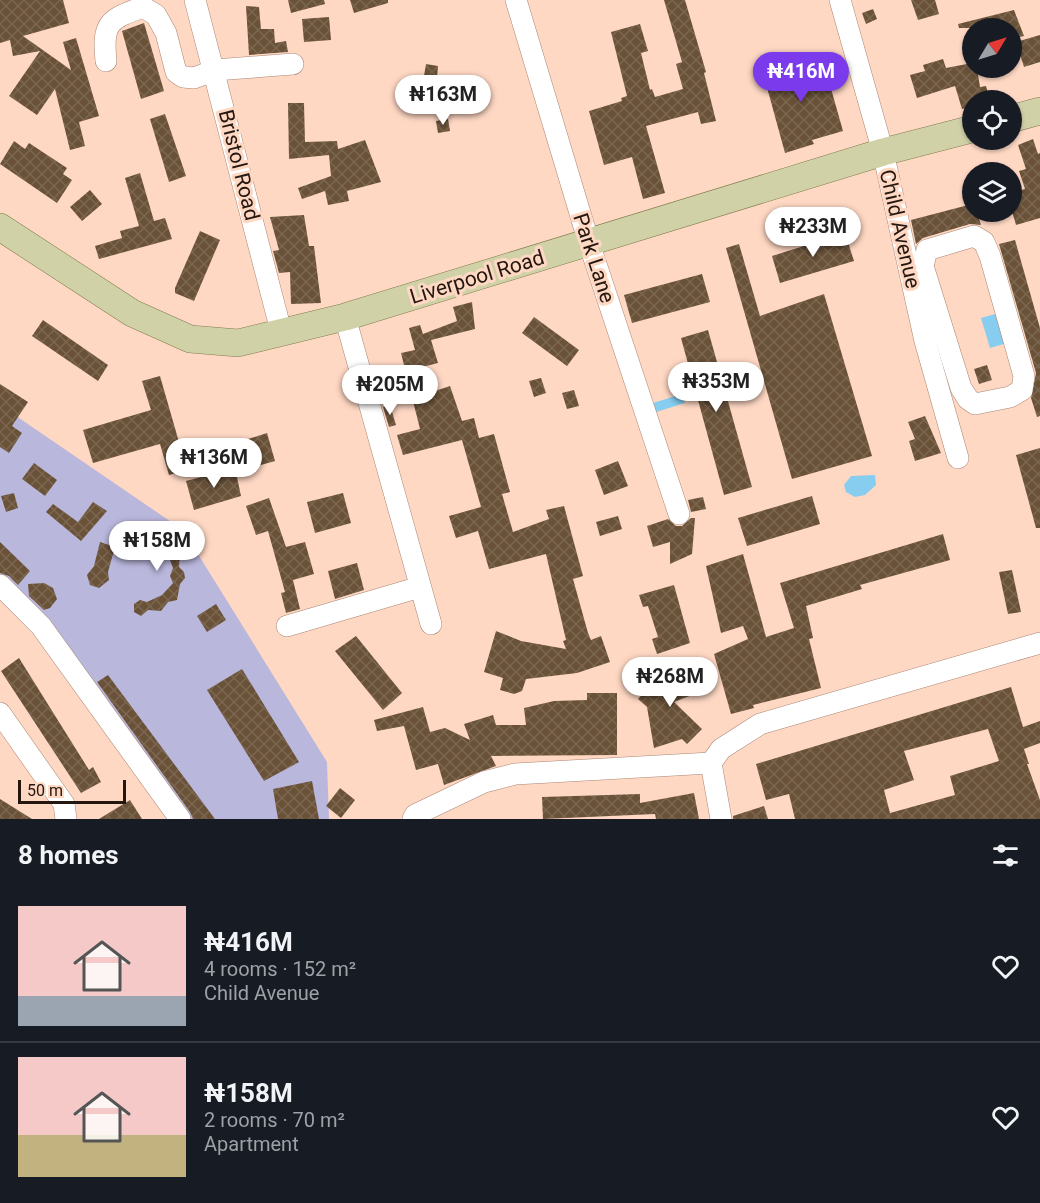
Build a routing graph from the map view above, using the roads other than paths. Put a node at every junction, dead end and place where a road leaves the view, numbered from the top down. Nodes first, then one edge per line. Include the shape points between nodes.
1 (195, 0) edge
2 (516, 0) edge
3 (840, 0) edge
4 (105, 61) dead end
5 (293, 64) dead end
6 (215, 70) junction
7 (1040, 111) edge
8 (1022, 116) edge
9 (962, 132) edge
10 (883, 153) junction
11 (0, 227) edge
12 (589, 243) junction
13 (345, 317) junction
14 (281, 331) junction
15 (935, 339) junction
16 (958, 458) dead end
17 (679, 514) dead end
18 (0, 585) edge
19 (420, 587) junction
20 (431, 624) dead end
21 (286, 626) dead end
22 (1040, 643) edge
23 (2, 718) edge
24 (711, 763) junction
25 (66, 819) edge
26 (180, 819) edge
27 (413, 819) edge
28 (722, 819) edge

1 - 6 street, Bristol Road
2 - 12 street, Park Lane
3 - 10 street, Child Avenue
4 - 6 street via 103,39 107,26 117,16 143,7 156,15 166,33 176,72 194,78
5 - 6 street
6 - 14 street, Bristol Road
7 - 8 main road
9 - 10 main road, Liverpool Road
10 - 12 main road, Liverpool Road
10 - 15 street, Child Avenue
11 - 14 main road, Liverpool Road via 132,313 190,339 238,343
12 - 13 main road, Liverpool Road
12 - 17 street, Park Lane
13 - 14 main road, Liverpool Road
13 - 19 street
15 - 15 street via 975,405 1010,398 1022,390 1024,376 993,266 984,242 974,236 937,246 925,255 923,266
15 - 16 street, Child Avenue
18 - 26 street via 41,626
19 - 20 street
19 - 21 street
22 - 24 street via 760,724 721,749
23 - 25 street via 64,804
24 - 27 street via 515,774 484,782
24 - 28 street

